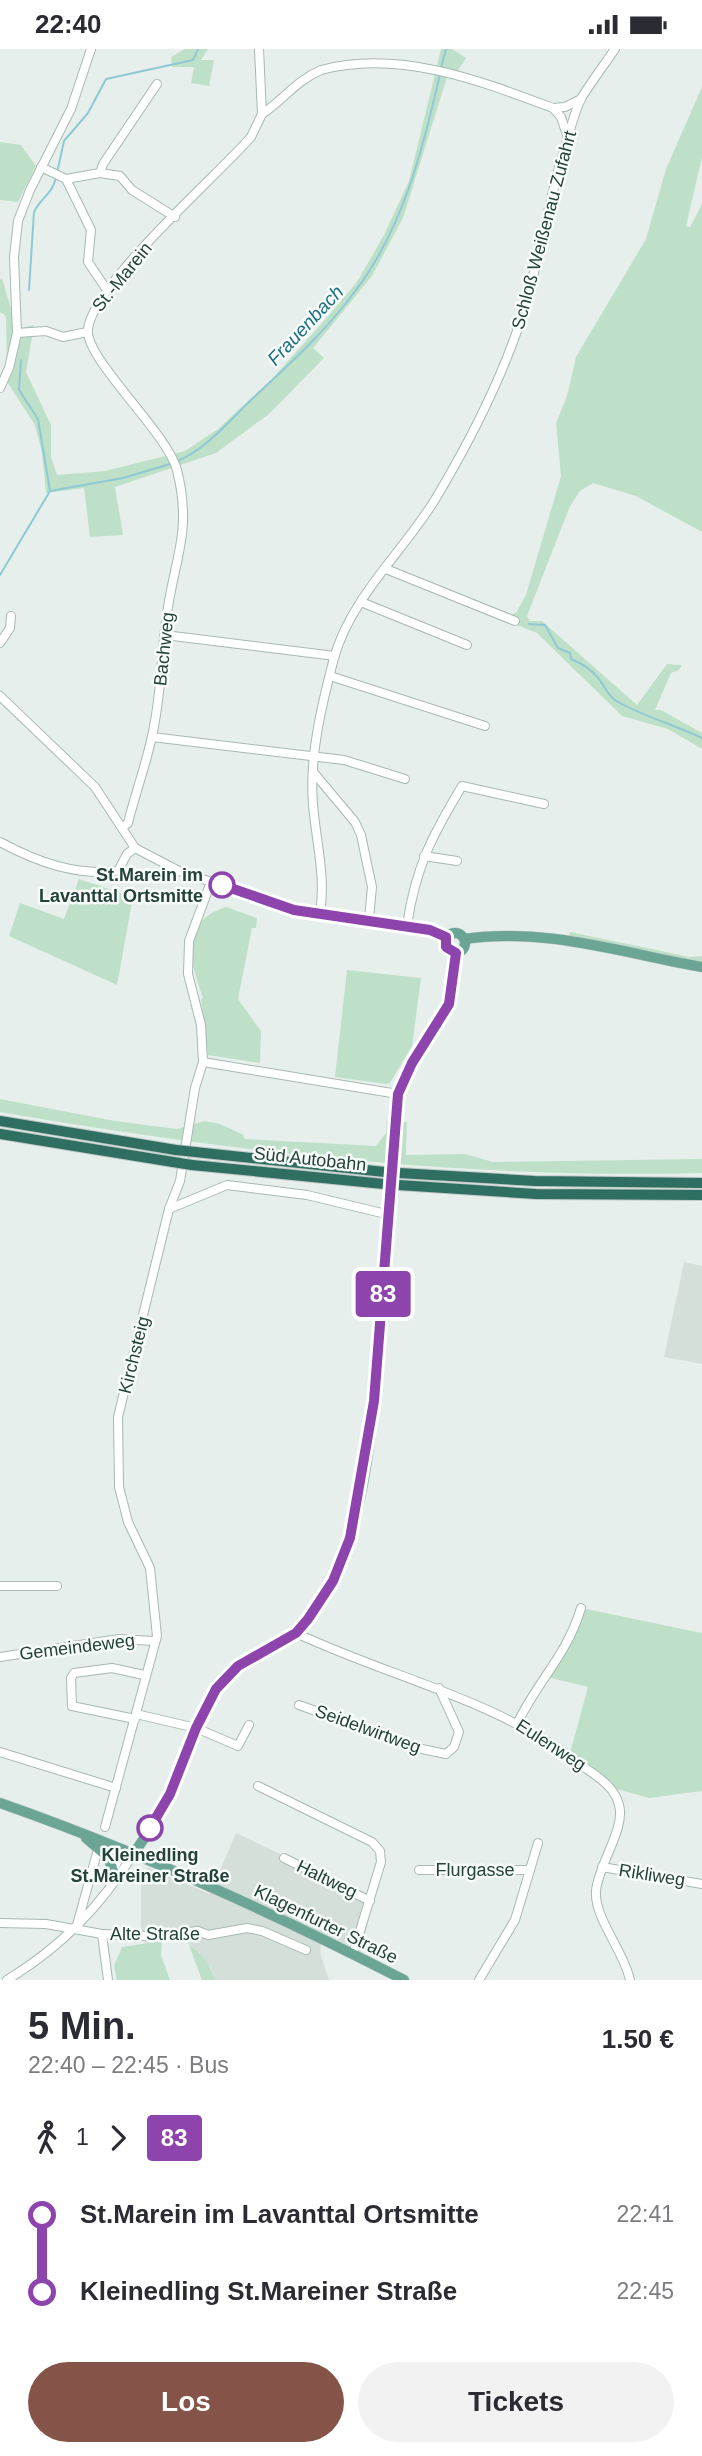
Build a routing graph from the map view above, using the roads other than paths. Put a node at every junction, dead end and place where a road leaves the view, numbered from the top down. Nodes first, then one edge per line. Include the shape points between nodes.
1 (91, 49) edge
2 (259, 49) edge
3 (615, 49) edge
4 (157, 84) dead end
5 (581, 99) junction
6 (553, 108) junction
7 (262, 114) junction
8 (568, 138) junction
9 (41, 167) junction
10 (100, 173) junction
11 (60, 176) junction
12 (175, 217) junction
13 (107, 290) junction
14 (87, 332) junction
15 (17, 333) junction
16 (0, 388) edge
17 (176, 466) joint
18 (386, 569) junction
19 (361, 602) junction
20 (11, 616) dead end
21 (515, 621) dead end
22 (165, 635) junction
23 (0, 643) edge
24 (467, 645) dead end
25 (335, 656) junction
26 (330, 675) junction
27 (0, 696) edge
28 (485, 726) dead end
29 (152, 737) junction
30 (314, 756) junction
31 (314, 773) junction
32 (405, 779) dead end
33 (544, 804) dead end
34 (123, 827) junction
35 (0, 842) edge
36 (135, 848) junction
37 (424, 856) junction
38 (457, 861) dead end
39 (211, 882) junction
40 (320, 914) junction
41 (369, 919) junction
42 (407, 925) junction
43 (446, 937) junction
44 (464, 939) junction
45 (456, 953) junction
46 (702, 967) edge
47 (203, 1062) junction
48 (398, 1094) junction
49 (0, 1121) edge
50 (0, 1134) edge
51 (702, 1183) edge
52 (702, 1195) edge
53 (169, 1209) junction
54 (390, 1215) junction
55 (0, 1585) edge
56 (57, 1586) dead end
57 (581, 1608) dead end
58 (296, 1633) junction
59 (155, 1641) junction
60 (0, 1657) edge
61 (144, 1675) junction
62 (439, 1688) junction
63 (299, 1705) dead end
64 (135, 1717) junction
65 (518, 1722) junction
66 (249, 1725) dead end
67 (196, 1728) junction
68 (0, 1752) edge
69 (258, 1786) dead end
70 (116, 1789) junction
71 (0, 1803) edge
72 (65, 1826) junction
73 (105, 1827) dead end
74 (538, 1843) dead end
75 (97, 1853) dead end
76 (134, 1853) junction
77 (149, 1858) junction
78 (284, 1858) dead end
79 (602, 1867) junction
80 (419, 1870) dead end
81 (530, 1870) junction
82 (116, 1874) junction
83 (702, 1884) edge
84 (370, 1901) junction
85 (0, 1923) edge
86 (77, 1928) junction
87 (102, 1934) junction
88 (306, 1950) dead end
89 (353, 1954) junction
90 (7, 1980) edge
91 (108, 1980) edge
92 (404, 1980) edge
93 (479, 1980) edge
94 (630, 1980) edge

1 - 9 street via 71,109
2 - 7 street
3 - 5 street, Schloß Weißenau Zufahrt
4 - 10 street
5 - 6 street
5 - 8 street, Schloß Weißenau Zufahrt
6 - 7 street via 441,66 391,60 343,63 300,81
6 - 8 street
7 - 12 street, St.-Marein via 251,137
8 - 18 street, Schloß Weißenau Zufahrt via 529,290 503,365 435,500
9 - 11 street
9 - 15 street via 18,221 14,269
10 - 11 street
10 - 12 street via 120,176 132,190
11 - 13 street via 91,230 88,261
12 - 13 street, St.-Marein
13 - 14 street, St.-Marein via 91,314
14 - 15 street via 63,337 46,331
14 - 17 street, St.-Marein
15 - 16 street
17 - 22 street, Bachweg via 184,538
18 - 19 street, Schloß Weißenau Zufahrt
18 - 21 street
19 - 24 street
19 - 25 street, Schloß Weißenau Zufahrt
20 - 23 street via 10,628
22 - 25 street
22 - 29 street, Bachweg
25 - 26 street, Schloß Weißenau Zufahrt
26 - 28 street
26 - 30 street, Schloß Weißenau Zufahrt
27 - 34 street via 72,762
29 - 30 street
29 - 34 street, Bachweg via 128,823
30 - 31 street, Schloß Weißenau Zufahrt
30 - 32 street
31 - 40 street, Schloß Weißenau Zufahrt via 312,802 323,877
31 - 41 street via 361,835 372,887
33 - 37 street via 462,786
34 - 36 street
35 - 36 street via 28,857 96,874 118,871
36 - 39 street
37 - 38 street
37 - 42 street
39 - 40 street
39 - 47 street, Kirchsteig via 189,941 188,974 201,1025
40 - 41 street
41 - 42 street
42 - 43 street
43 - 44 main road via 455,932
43 - 45 main road via 446,947
44 - 45 main road via 463,950
44 - 46 main road via 487,935 578,940
45 - 48 main road via 449,1004
47 - 48 street
47 - 53 street, Kirchsteig via 180,1181
48 - 54 main road
49 - 51 highway, Süd Autobahn, bridge via 176,1150 385,1172 535,1181
50 - 52 highway, Süd Autobahn, bridge via 192,1165 384,1184 536,1194
53 - 54 street via 227,1185 307,1195
53 - 59 street, Kirchsteig via 118,1417 119,1487 128,1521 150,1568
54 - 58 main road via 374,1401 350,1538 333,1581
55 - 56 street
57 - 65 street via 566,1646 533,1691
58 - 62 street, Eulenweg via 348,1657
58 - 67 main road via 254,1654 228,1676
59 - 60 street, Gemeindeweg via 119,1639
59 - 61 street, Kirchsteig
61 - 64 street, Kirchsteig
61 - 64 street via 112,1668 74,1673 71,1678 72,1706
62 - 63 street, Seidelwirtweg via 459,1733 446,1754
62 - 65 street, Eulenweg
64 - 67 street
64 - 70 street, Kirchsteig
65 - 79 street, Eulenweg via 575,1759 617,1797 620,1819
66 - 67 street via 239,1746
67 - 76 main road via 170,1794
68 - 70 street
69 - 84 street via 376,1846 381,1863
70 - 73 street, Kirchsteig
71 - 72 main road, Klagenfurter Straße
72 - 76 main road, Klagenfurter Straße
72 - 82 main road via 95,1844
74 - 81 street
75 - 86 street
76 - 77 main road, Klagenfurter Straße
76 - 82 street
77 - 82 street
77 - 89 main road, Klagenfurter Straße
78 - 84 street, Haltweg
79 - 83 street, Rikliweg
79 - 94 street, Eulenweg via 597,1899
80 - 81 street, Flurgasse
81 - 93 street via 515,1920
82 - 86 street
84 - 89 street
85 - 86 street, Alte Straße
86 - 87 street, Alte Straße
86 - 90 street
87 - 88 street, Alte Straße via 198,1931 208,1935 247,1928
87 - 91 street
89 - 92 main road, Klagenfurter Straße

